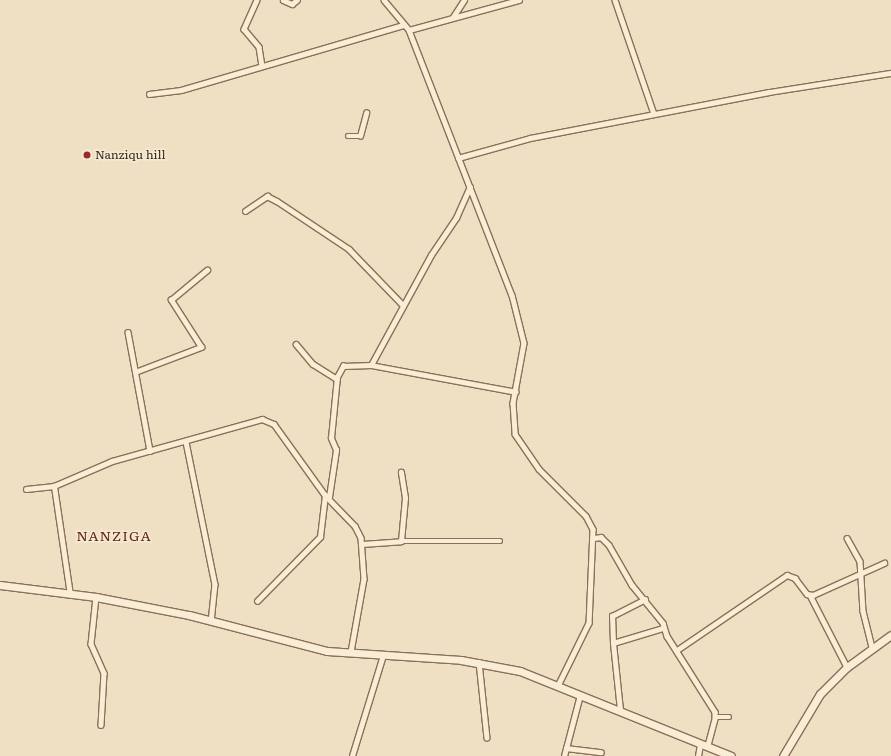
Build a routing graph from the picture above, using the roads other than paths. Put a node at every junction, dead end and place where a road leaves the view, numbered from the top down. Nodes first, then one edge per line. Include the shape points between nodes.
1 (257, 0) edge
2 (283, 0) edge
3 (297, 0) edge
4 (384, 0) edge
5 (464, 0) edge
6 (519, 0) edge
7 (615, 0) edge
8 (453, 17) junction
9 (404, 26) junction
10 (409, 30) junction
11 (262, 65) junction
12 (891, 73) edge
13 (149, 94) dead end
14 (366, 113) dead end
15 (654, 114) junction
16 (348, 136) dead end
17 (458, 158) junction
18 (470, 186) junction
19 (245, 211) dead end
20 (207, 270) dead end
21 (403, 305) junction
22 (128, 332) dead end
23 (296, 344) dead end
24 (371, 365) junction
25 (135, 372) junction
26 (337, 379) junction
27 (516, 392) junction
28 (186, 442) junction
29 (150, 451) junction
30 (401, 472) dead end
31 (54, 486) junction
32 (26, 490) dead end
33 (327, 496) junction
34 (594, 538) junction
35 (847, 538) dead end
36 (401, 540) junction
37 (500, 542) dead end
38 (362, 544) junction
39 (884, 563) dead end
40 (860, 573) junction
41 (0, 585) edge
42 (70, 595) junction
43 (810, 595) junction
44 (96, 597) junction
45 (644, 599) junction
46 (257, 601) dead end
47 (211, 620) junction
48 (663, 628) junction
49 (891, 635) edge
50 (613, 643) junction
51 (872, 648) junction
52 (677, 650) junction
53 (351, 652) junction
54 (383, 655) junction
55 (479, 662) junction
56 (847, 667) junction
57 (558, 686) junction
58 (580, 695) junction
59 (620, 710) junction
60 (715, 717) junction
61 (728, 717) dead end
62 (101, 725) dead end
63 (487, 738) dead end
64 (703, 746) junction
65 (566, 748) junction
66 (601, 752) dead end
67 (352, 756) edge
68 (564, 756) edge
69 (698, 756) edge
70 (731, 756) edge
71 (783, 756) edge

1 - 11 street via 244,30 259,47
2 - 3 street via 292,4
4 - 9 street
5 - 8 street
6 - 8 street
7 - 15 street
8 - 10 street
9 - 10 street
9 - 11 street
10 - 17 street
11 - 13 street via 181,90
12 - 15 street
14 - 16 street via 360,136
15 - 17 street via 530,138
17 - 18 street
18 - 21 street via 456,218
18 - 27 street via 512,295 524,343
19 - 21 street via 267,196 278,201 354,254
20 - 25 street via 171,300 201,347
21 - 24 street
22 - 25 street
23 - 26 street via 309,361
24 - 26 street via 344,366
24 - 27 street
25 - 29 street
26 - 33 street via 331,438 336,450
27 - 34 street via 512,419 522,449 586,516
28 - 29 street
28 - 33 street via 191,437 262,419 274,424
28 - 47 street via 215,584
29 - 31 street via 95,467
30 - 36 street via 405,498
31 - 32 street
31 - 42 street
33 - 38 street via 355,526
33 - 46 street via 320,537
34 - 45 street via 601,536 609,545 632,585
34 - 57 street via 587,633
35 - 40 street via 856,550
36 - 37 street
36 - 38 street
38 - 53 street via 364,579
39 - 40 street
40 - 43 street
40 - 51 street via 863,611
41 - 42 street
42 - 44 street
43 - 52 street via 796,578 787,575
43 - 56 street
44 - 47 street
44 - 62 street via 91,644 104,674
45 - 48 street via 663,623
45 - 50 street via 612,616
47 - 53 street via 273,640
48 - 50 street
48 - 52 street
49 - 51 street
50 - 59 street
51 - 56 street
52 - 60 street via 715,712
53 - 54 street
54 - 55 street
54 - 67 street
55 - 57 street via 520,671
55 - 63 street
56 - 71 street via 805,715
57 - 58 street
58 - 59 street
58 - 65 street
59 - 64 street
60 - 61 street
60 - 64 street
64 - 69 street
64 - 70 street
65 - 66 street
65 - 68 street

